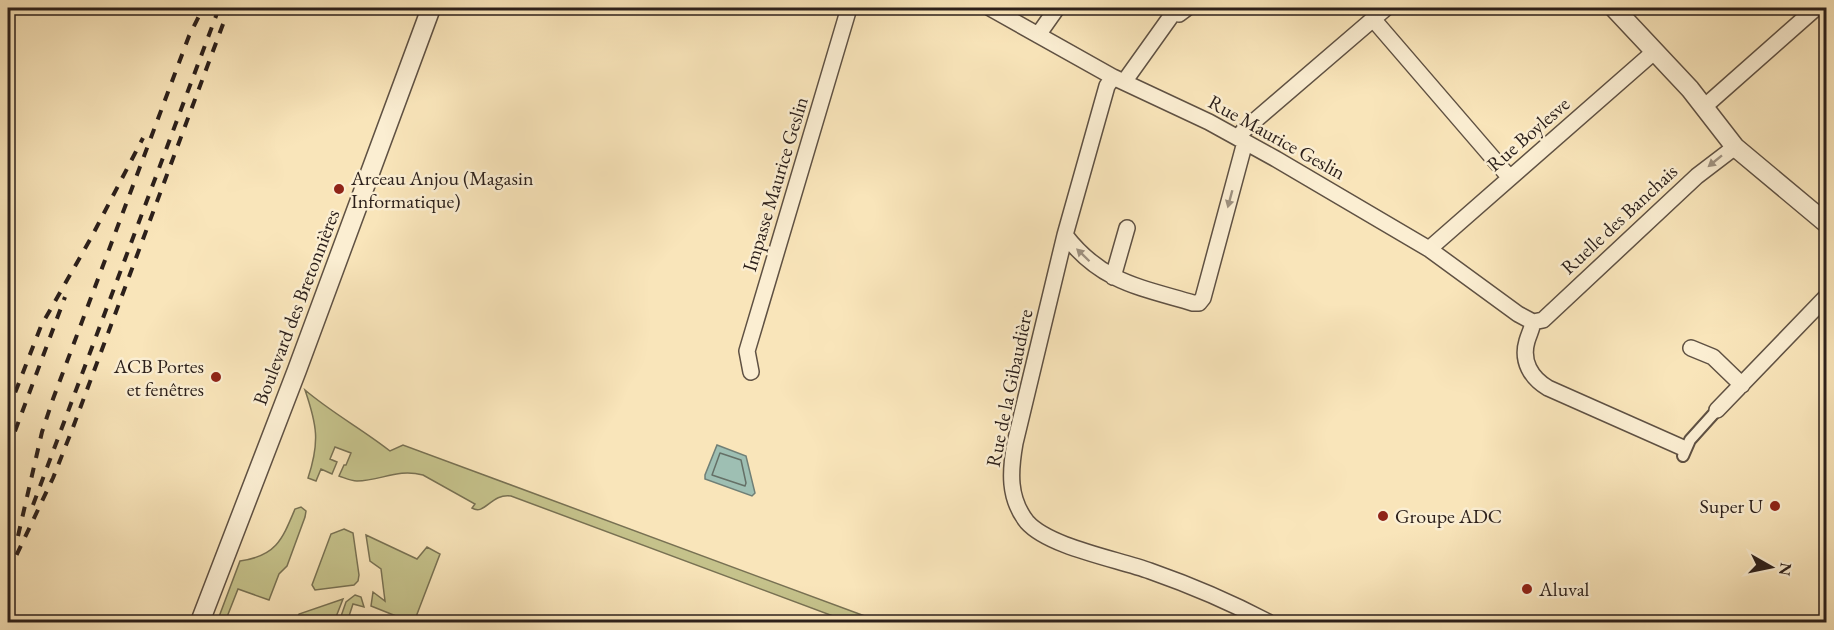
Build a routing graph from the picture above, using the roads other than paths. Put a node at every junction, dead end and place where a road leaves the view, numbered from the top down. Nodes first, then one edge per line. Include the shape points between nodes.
1 (431, 8) edge
2 (849, 8) edge
3 (990, 8) edge
4 (1057, 8) edge
5 (1186, 8) edge
6 (1386, 8) edge
7 (1614, 8) edge
8 (1816, 8) edge
9 (1373, 19) junction
10 (1038, 35) junction
11 (1655, 51) junction
12 (1118, 79) junction
13 (1704, 106) junction
14 (1242, 140) junction
15 (1735, 147) junction
16 (1510, 178) junction
17 (1827, 223) edge
18 (1127, 228) dead end
19 (1065, 235) junction
20 (1429, 249) junction
21 (1113, 277) junction
22 (1827, 297) edge
23 (1533, 322) junction
24 (1691, 348) dead end
25 (751, 372) dead end
26 (1742, 385) junction
27 (1717, 410) joint
28 (1682, 452) joint
29 (200, 622) edge
30 (1268, 622) edge

1 - 29 street, Boulevard des Bretonnières
2 - 25 street, Impasse Maurice Geslin via 747,351
3 - 10 street, Rue Maurice Geslin
4 - 10 street
5 - 12 street, Rue de la Gibaudière via 1179,14 1174,12
6 - 9 street
7 - 11 street
8 - 13 street
9 - 14 street via 1244,130
9 - 16 street
10 - 12 street, Rue Maurice Geslin
11 - 13 street
11 - 16 street, Rue Boylesve
12 - 14 street, Rue Maurice Geslin
12 - 19 street, Rue de la Gibaudière via 1107,86
13 - 15 street
14 - 20 street, Rue Maurice Geslin
14 -> 21 street via 1201,301 1196,304
15 - 17 street
15 -> 23 street, Ruelle des Banchais via 1697,176 1543,320
16 - 20 street, Rue Boylesve
18 - 21 street
21 -> 19 street via 1086,259
19 - 30 street, Rue de la Gibaudière via 1012,459 1012,490 1021,512 1037,531 1056,542 1152,571
20 - 23 street, Rue Maurice Geslin
22 - 26 street
23 - 28 street via 1526,358 1530,372 1539,381
24 - 26 street via 1713,357
26 - 27 street
27 - 28 street

